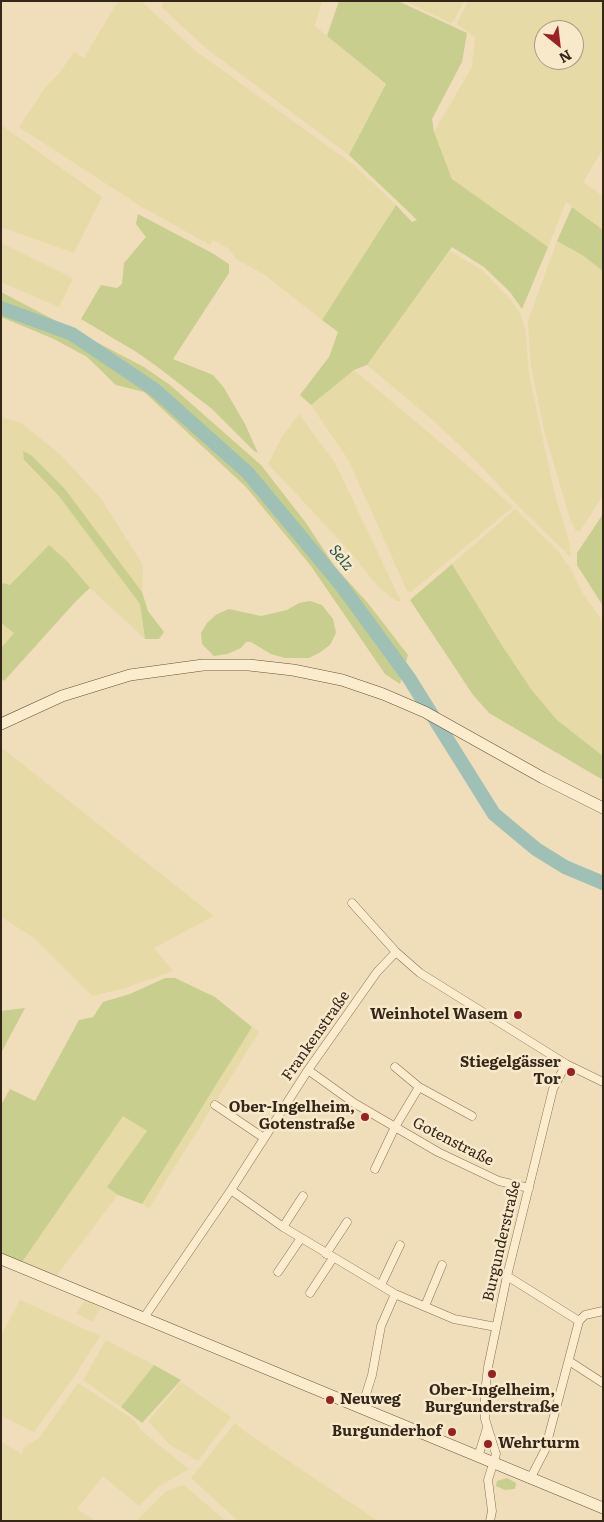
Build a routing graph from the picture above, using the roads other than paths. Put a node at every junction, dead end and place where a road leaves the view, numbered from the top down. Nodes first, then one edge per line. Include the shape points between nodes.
1 (1, 724) edge
2 (603, 808) edge
3 (352, 903) dead end
4 (396, 952) junction
5 (566, 1064) junction
6 (395, 1067) dead end
7 (308, 1070) junction
8 (603, 1082) edge
9 (419, 1087) junction
10 (215, 1105) dead end
11 (472, 1116) dead end
12 (395, 1127) junction
13 (264, 1138) junction
14 (375, 1169) dead end
15 (529, 1188) junction
16 (231, 1190) junction
17 (304, 1196) dead end
18 (347, 1222) dead end
19 (282, 1227) junction
20 (300, 1238) junction
21 (400, 1245) dead end
22 (329, 1256) junction
23 (1, 1259) edge
24 (442, 1265) dead end
25 (278, 1272) dead end
26 (507, 1276) junction
27 (381, 1285) junction
28 (310, 1293) dead end
29 (395, 1294) junction
30 (425, 1306) junction
31 (603, 1311) edge
32 (143, 1319) junction
33 (579, 1321) junction
34 (496, 1326) junction
35 (568, 1361) junction
36 (603, 1383) edge
37 (362, 1407) junction
38 (487, 1428) junction
39 (478, 1457) junction
40 (494, 1464) junction
41 (530, 1479) junction
42 (603, 1508) edge
43 (490, 1521) edge

1 - 2 street via 62,696 106,681 182,667 249,665 293,670 342,680 424,712
3 - 4 street
4 - 5 street via 420,973
4 - 7 street, Frankenstraße via 377,972
5 - 8 street
5 - 15 street, Burgunderstraße via 553,1089
6 - 9 street, Gotenstraße
7 - 12 street, Gotenstraße
7 - 13 street, Frankenstraße
9 - 11 street, Gotenstraße
9 - 12 street, Gotenstraße
10 - 13 street
12 - 14 street, Gotenstraße
12 - 15 street, Gotenstraße via 499,1181
13 - 16 street, Frankenstraße
15 - 26 street, Burgunderstraße
16 - 19 street
16 - 32 street, Frankenstraße
17 - 19 street
18 - 22 street
19 - 20 street
20 - 22 street
20 - 25 street
21 - 27 street
22 - 27 street
22 - 28 street
23 - 32 street
24 - 30 street
26 - 33 street
26 - 34 street, Burgunderstraße
27 - 29 street
29 - 30 street
29 - 37 street via 381,1326
30 - 34 street via 454,1318
31 - 33 street via 592,1312
32 - 37 street
33 - 35 street
34 - 38 street, Burgunderstraße via 485,1394
35 - 36 street
35 - 41 street via 545,1450
37 - 39 street
38 - 39 street, Burgunderstraße
38 - 40 street, Burgunderstraße via 496,1448
39 - 40 street
40 - 41 street
40 - 43 street, Burgunderstraße via 488,1480
41 - 42 street

